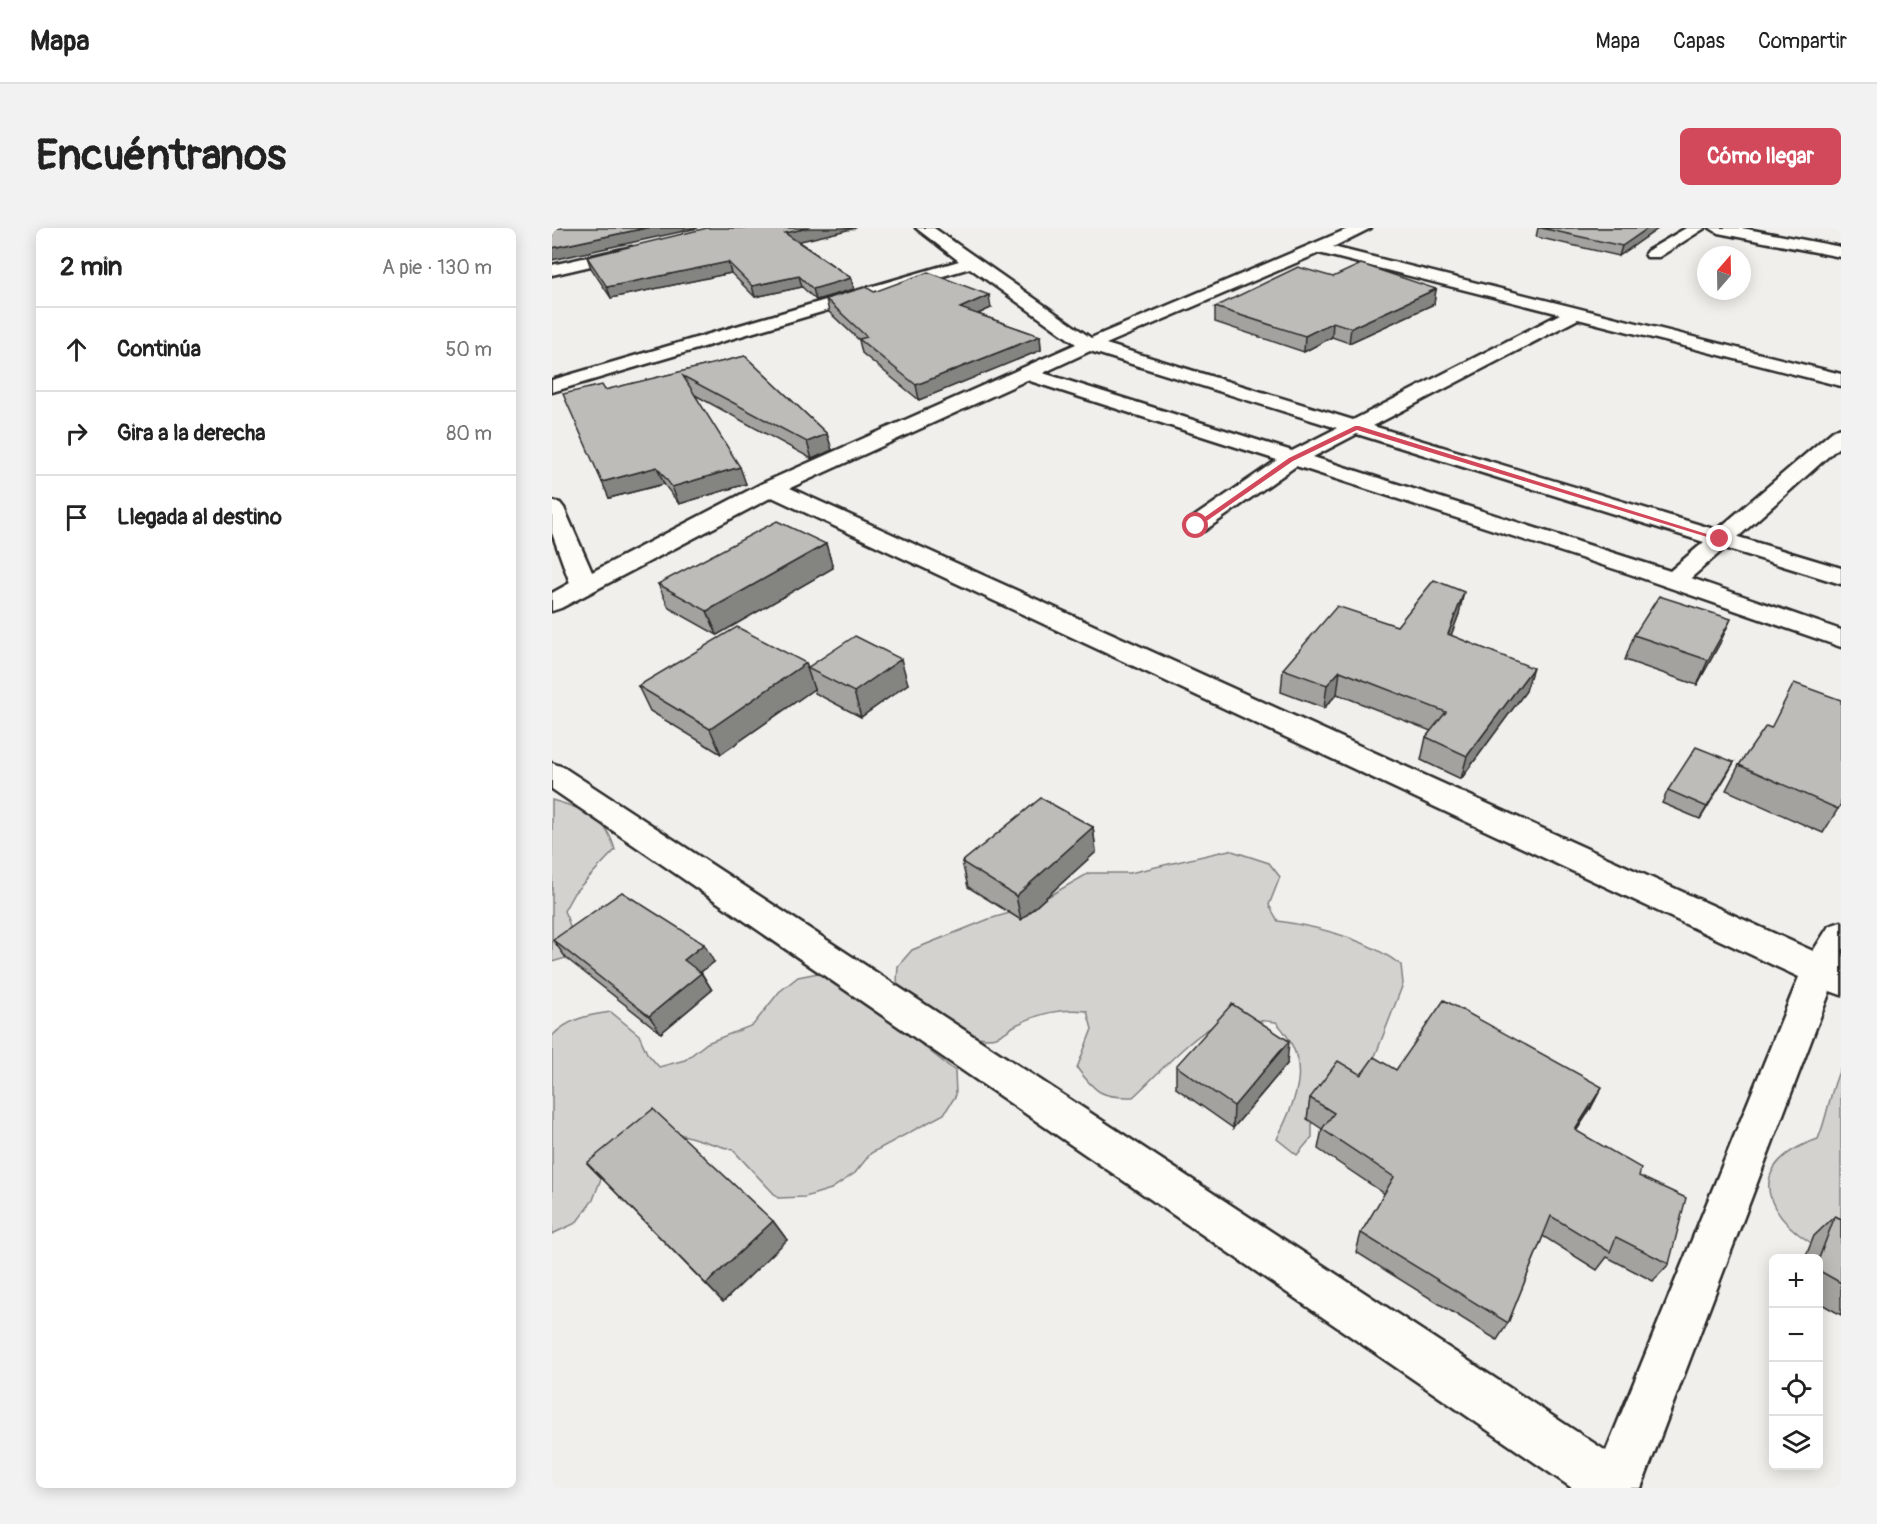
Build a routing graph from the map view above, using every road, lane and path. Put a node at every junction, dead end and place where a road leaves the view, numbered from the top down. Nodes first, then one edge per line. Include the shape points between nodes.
1 (924, 228) edge
2 (1322, 228) edge
3 (1363, 228) edge
4 (1697, 228) edge
5 (1719, 228) edge
6 (1343, 238) junction
7 (653, 247) edge
8 (1320, 248) junction
9 (1841, 252) edge
10 (1653, 254) dead end
11 (972, 262) junction
12 (552, 270) edge
13 (1576, 313) junction
14 (1089, 345) junction
15 (1028, 374) junction
16 (1841, 380) edge
17 (552, 386) edge
18 (1357, 428) junction
19 (1841, 434) edge
20 (1291, 460) junction
21 (771, 488) junction
22 (552, 508) edge
23 (1196, 526) dead end
24 (1720, 539) junction
25 (1841, 576) edge
26 (1676, 579) junction
27 (584, 586) junction
28 (552, 603) edge
29 (1841, 639) edge
30 (552, 774) edge
31 (1834, 962) edge
32 (1616, 1488) edge

1 - 11 street
2 - 6 street
3 - 6 street
4 - 10 street
5 - 9 street
6 - 8 street
7 - 12 street
8 - 13 street
8 - 14 street
11 - 14 street
11 - 17 street
13 - 16 street
13 - 18 street
14 - 15 street
14 - 18 street
15 - 20 street
15 - 21 street
18 - 20 street
18 - 24 street
19 - 24 street
20 - 23 street
20 - 26 street
21 - 27 street
21 - 31 street
22 - 27 street
24 - 25 street
24 - 26 street
26 - 29 street
27 - 28 street
30 - 32 street
31 - 32 street

